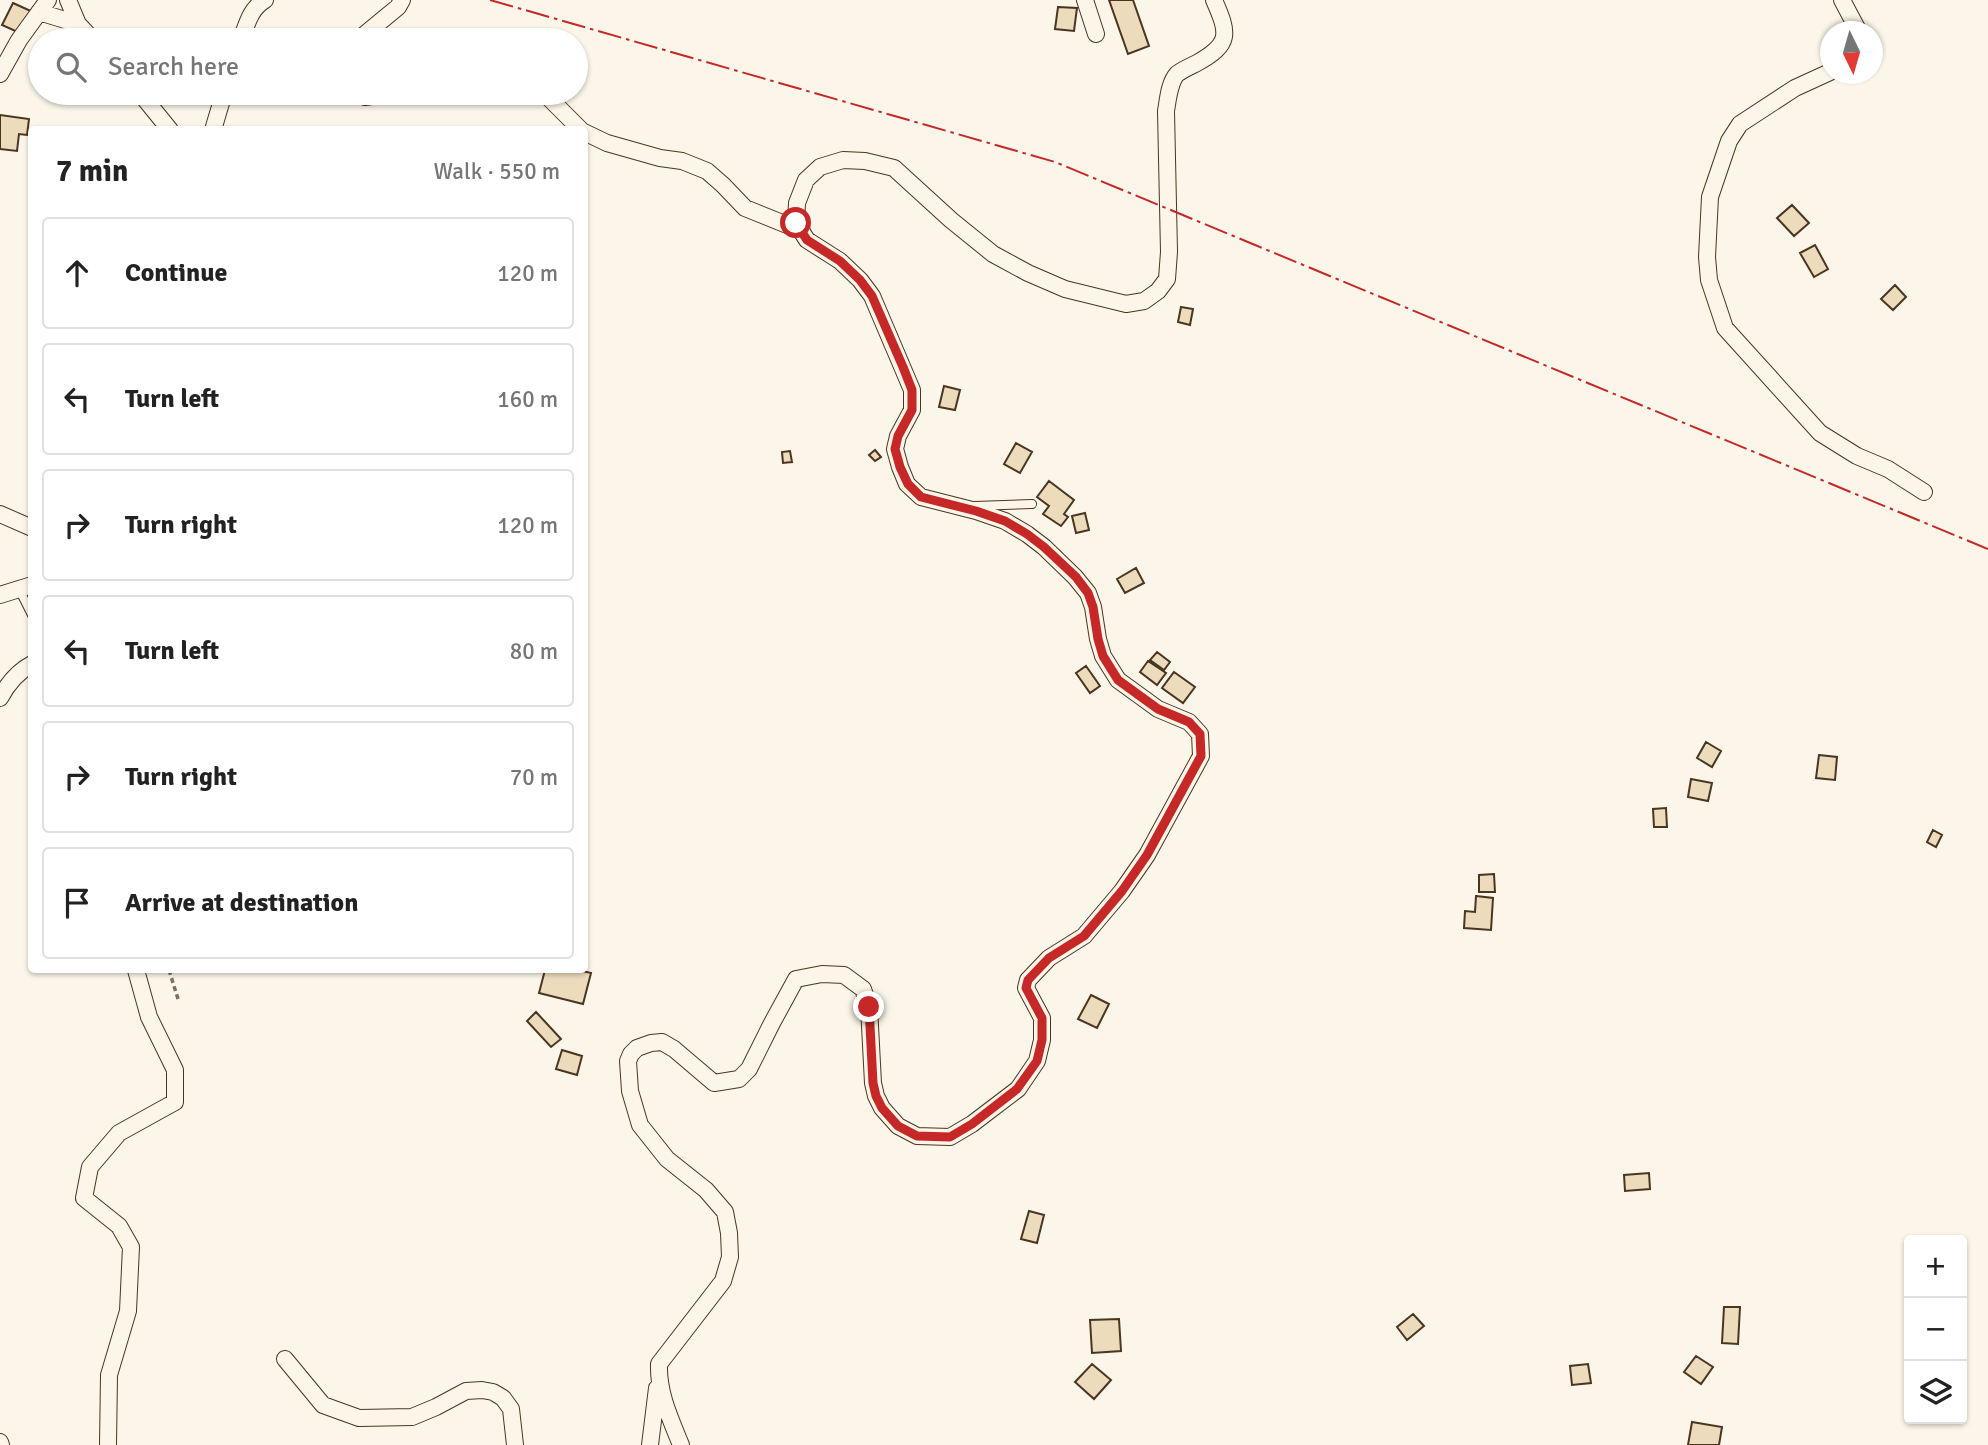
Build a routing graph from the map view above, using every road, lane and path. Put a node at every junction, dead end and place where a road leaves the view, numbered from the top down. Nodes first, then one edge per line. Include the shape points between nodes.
1 (68, 0) edge
2 (265, 0) edge
3 (402, 0) edge
4 (1085, 0) edge
5 (1214, 0) edge
6 (1842, 0) edge
7 (43, 6) edge
8 (1853, 21) edge
9 (78, 24) junction
10 (82, 28) edge
11 (245, 28) edge
12 (373, 28) edge
13 (1096, 34) dead end
14 (0, 74) edge
15 (1820, 77) edge
16 (150, 105) edge
17 (220, 105) edge
18 (556, 105) edge
19 (167, 126) edge
20 (214, 126) edge
21 (578, 126) edge
22 (588, 134) edge
23 (802, 231) junction
24 (1924, 492) dead end
25 (1032, 504) dead end
26 (958, 507) junction
27 (0, 514) edge
28 (28, 526) edge
29 (25, 587) edge
30 (0, 594) edge
31 (28, 666) edge
32 (0, 698) edge
33 (137, 973) edge
34 (170, 973) edge
35 (178, 999) dead end
36 (285, 1359) dead end
37 (658, 1379) junction
38 (108, 1445) edge
39 (516, 1445) edge
40 (650, 1445) edge
41 (681, 1445) edge

1 - 9 street
2 - 11 street via 251,13
3 - 12 street
4 - 13 street
5 - 23 street via 1224,26 1220,48 1178,74 1170,90 1166,111 1167,279 1144,301 1126,304 1065,289 1028,273 993,254 894,168 865,161 832,163 806,180 797,203 796,223
6 - 8 street
7 - 9 street
7 - 14 street
9 - 10 street
15 - 24 street via 1740,124 1729,141 1710,197 1709,280 1725,328 1820,433
16 - 19 street
17 - 20 street
18 - 21 street
22 - 23 street via 706,171 746,208
23 - 26 street via 807,240 840,261 872,296 903,367 912,390 912,410 895,449 908,484 921,497
25 - 26 lane
26 - 37 street via 1005,521 1027,534 1076,577 1088,593 1103,656 1118,680 1158,709 1189,722 1200,734 1201,756 1122,891 1084,936 1049,958 1028,980 1026,988 1042,1018 1037,1061 1017,1089 950,1137 917,1136 898,1126 882,1108 873,1083 869,1007 863,989 844,975 796,979 749,1069 739,1079 714,1083 662,1042 631,1054 630,1091 640,1125 667,1159 725,1212 729,1233 730,1257 723,1281 659,1364
27 - 28 street
29 - 30 street
31 - 32 street via 6,685
33 - 38 street via 149,1017 175,1070 176,1102 120,1133 90,1167 84,1198 120,1226 131,1247 128,1311 109,1375
34 - 35 path
36 - 39 street via 323,1405 359,1418 412,1417 466,1391 493,1392 511,1409
37 - 40 street
37 - 41 street

